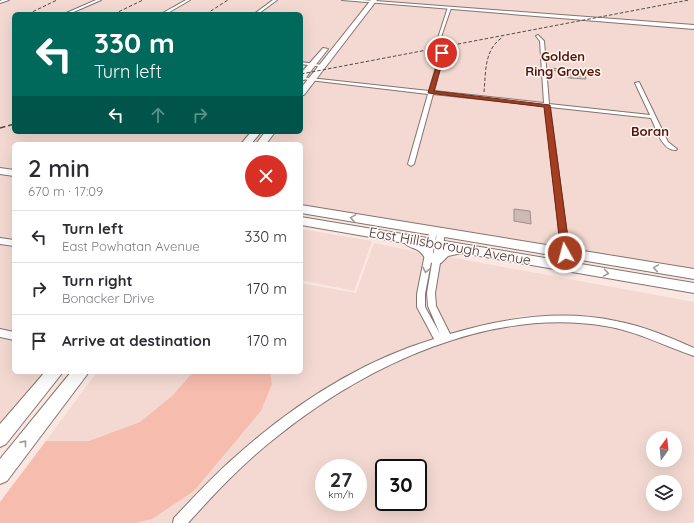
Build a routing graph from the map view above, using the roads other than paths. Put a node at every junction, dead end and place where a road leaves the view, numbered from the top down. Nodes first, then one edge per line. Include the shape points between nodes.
1 (6, 0) edge
2 (99, 0) edge
3 (188, 0) edge
4 (275, 0) edge
5 (344, 0) edge
6 (365, 1) edge
7 (374, 1) edge
8 (0, 2) edge
9 (449, 8) junction
10 (71, 12) edge
11 (167, 12) edge
12 (259, 12) edge
13 (353, 15) dead end
14 (694, 27) edge
15 (351, 29) junction
16 (341, 30) dead end
17 (538, 36) dead end
18 (439, 37) dead end
19 (328, 45) dead end
20 (442, 53) dead end
21 (303, 64) edge
22 (312, 65) junction
23 (322, 66) junction
24 (303, 76) edge
25 (303, 78) edge
26 (312, 79) junction
27 (637, 83) dead end
28 (303, 90) edge
29 (430, 92) junction
30 (547, 105) junction
31 (654, 117) junction
32 (254, 134) edge
33 (248, 142) edge
34 (674, 149) dead end
35 (411, 164) dead end
36 (0, 166) edge
37 (12, 167) edge
38 (0, 171) edge
39 (12, 173) edge
40 (303, 210) edge
41 (303, 221) edge
42 (0, 240) edge
43 (12, 243) edge
44 (435, 245) junction
45 (566, 260) junction
46 (694, 274) edge
47 (694, 288) edge
48 (0, 333) edge
49 (12, 336) edge
50 (443, 339) junction
51 (694, 352) edge
52 (53, 374) edge
53 (79, 374) edge
54 (0, 438) edge
55 (0, 474) edge
56 (179, 523) edge

1 - 8 street
2 - 10 street
3 - 11 street
4 - 12 street
5 - 6 street
6 - 7 street
6 - 13 main road
7 - 9 street
7 - 15 main road
9 - 14 street
9 - 18 street
15 - 16 main road
15 - 23 main road
17 - 30 street via 542,41
19 - 22 main road
20 - 29 street
21 - 22 street
22 - 23 street
22 - 24 main road
23 - 26 main road
25 - 26 street
26 - 28 main road
26 - 29 street
27 - 31 street
29 - 30 street
29 - 35 street
30 - 31 street
30 - 45 street
31 - 34 street via 666,143
32 - 33 main road
36 - 37 main road
38 - 39 main road
44 -> 40 main road, East Hillsborough Avenue
41 - 44 main road, East Hillsborough Avenue
42 - 43 street
44 - 45 main road, East Hillsborough Avenue
44 - 45 main road, East Hillsborough Avenue via 440,255 448,250
44 - 50 street via 421,294 421,306
46 -> 45 main road, East Hillsborough Avenue
45 -> 47 main road, East Hillsborough Avenue
48 - 49 street
50 - 51 street via 522,320 572,319 619,325
50 - 56 street via 406,352 341,384 296,414 236,463
52 - 54 main road
55 -> 53 main road

